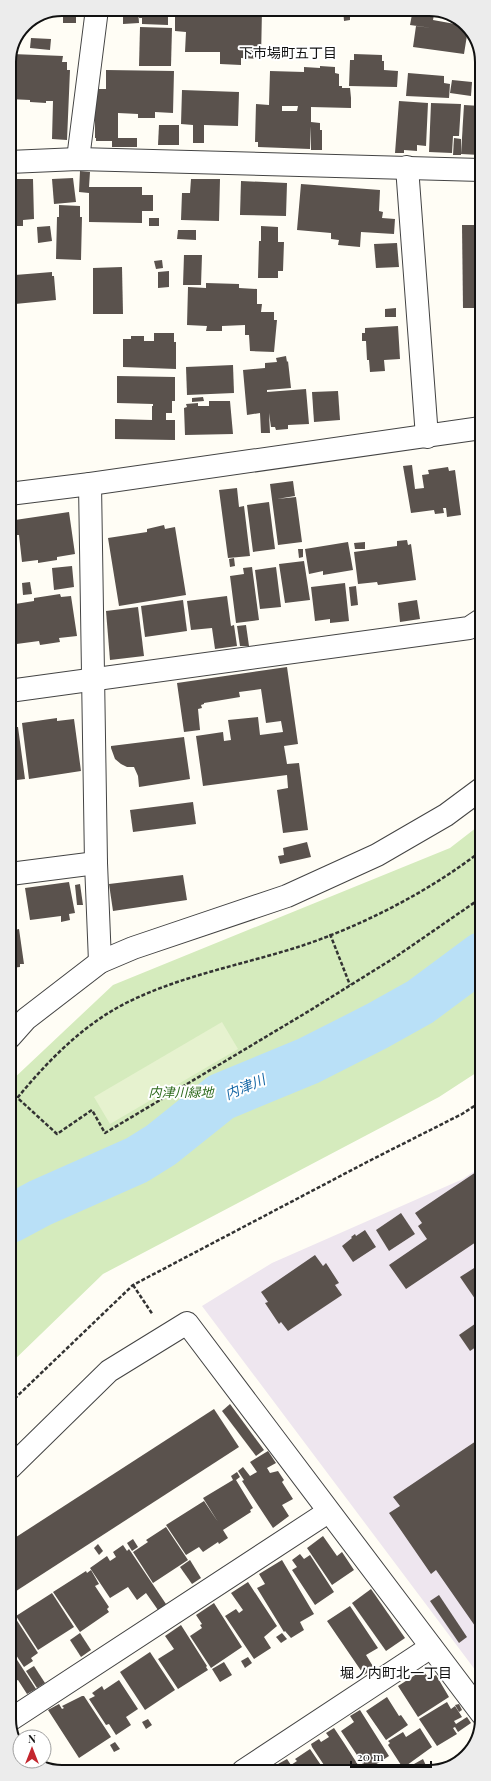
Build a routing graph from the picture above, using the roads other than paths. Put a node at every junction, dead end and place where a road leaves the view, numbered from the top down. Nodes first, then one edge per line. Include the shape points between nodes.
1 (95, 16) edge
2 (78, 159) junction
3 (16, 162) edge
4 (407, 167) junction
5 (475, 170) edge
6 (475, 429) edge
7 (427, 436) junction
8 (90, 484) junction
9 (16, 493) edge
10 (475, 624) edge
11 (94, 680) junction
12 (16, 691) edge
13 (475, 794) edge
14 (96, 863) junction
15 (16, 873) edge
16 (100, 962) junction
17 (16, 1030) edge
18 (16, 1462) edge
19 (328, 1512) junction
20 (431, 1647) junction
21 (475, 1705) edge
22 (16, 1716) edge
23 (252, 1765) edge

1 - 2 street
2 - 3 street
2 - 4 street
4 - 5 street
4 - 7 street
6 - 7 street
7 - 8 street
8 - 9 street
8 - 11 street
10 - 11 street via 469,628
11 - 12 street
11 - 14 street
13 - 16 street via 446,816 377,855 286,896 133,948
14 - 15 street
14 - 16 street
16 - 17 street via 26,1019
18 - 19 street via 109,1371 187,1323
19 - 20 street
19 - 22 street
20 - 21 street
20 - 23 street

